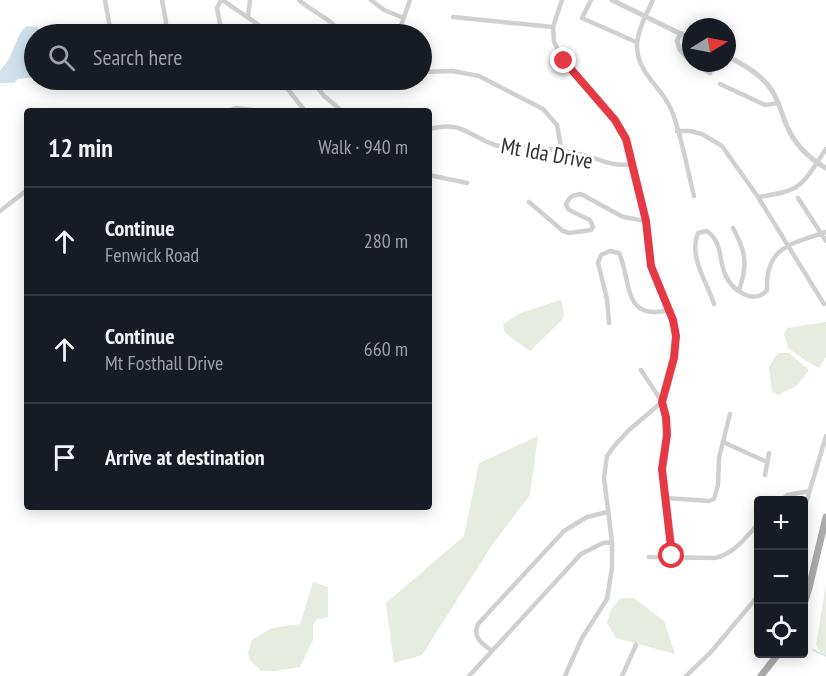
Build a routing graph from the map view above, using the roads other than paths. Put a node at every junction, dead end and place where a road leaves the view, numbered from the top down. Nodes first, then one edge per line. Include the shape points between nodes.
1 (105, 0) edge
2 (162, 0) edge
3 (222, 0) edge
4 (250, 0) edge
5 (299, 0) edge
6 (370, 0) edge
7 (410, 0) edge
8 (562, 0) edge
9 (591, 0) edge
10 (612, 0) edge
11 (653, 0) edge
12 (645, 16) junction
13 (248, 17) junction
14 (453, 17) dead end
15 (404, 18) junction
16 (109, 24) edge
17 (164, 24) edge
18 (220, 24) edge
19 (257, 24) edge
20 (333, 24) edge
21 (402, 24) edge
22 (553, 27) junction
23 (681, 33) joint
24 (636, 42) junction
25 (682, 52) edge
26 (736, 61) edge
27 (432, 72) edge
28 (720, 84) dead end
29 (288, 90) edge
30 (320, 90) edge
31 (778, 103) junction
32 (302, 108) edge
33 (338, 108) edge
34 (432, 128) edge
35 (677, 132) junction
36 (826, 150) edge
37 (562, 152) junction
38 (817, 163) junction
39 (633, 164) junction
40 (826, 168) edge
41 (432, 176) edge
42 (467, 183) dead end
43 (24, 192) edge
44 (694, 196) dead end
45 (758, 198) junction
46 (798, 198) dead end
47 (529, 202) dead end
48 (0, 211) edge
49 (646, 221) junction
50 (733, 228) dead end
51 (824, 233) edge
52 (826, 241) edge
53 (788, 246) junction
54 (739, 290) junction
55 (714, 304) dead end
56 (824, 304) dead end
57 (669, 310) junction
58 (609, 323) dead end
59 (641, 370) dead end
60 (662, 402) junction
61 (730, 414) dead end
62 (826, 436) edge
63 (723, 442) junction
64 (769, 453) dead end
65 (767, 462) junction
66 (765, 475) dead end
67 (810, 491) junction
68 (786, 496) edge
69 (808, 497) edge
70 (666, 498) junction
71 (608, 512) junction
72 (826, 517) edge
73 (754, 529) edge
74 (612, 542) junction
75 (672, 556) junction
76 (649, 557) dead end
77 (808, 588) edge
78 (754, 602) edge
79 (636, 645) dead end
80 (492, 651) junction
81 (775, 658) edge
82 (469, 676) edge
83 (565, 676) edge
84 (622, 676) edge
85 (686, 676) edge
86 (761, 676) edge

1 - 16 street
2 - 17 street
3 - 13 street
3 - 18 street via 217,8
4 - 13 street
5 - 20 street
6 - 15 street
7 - 15 street
8 - 22 street
9 - 24 street via 582,18
10 - 12 street
11 - 12 street
12 - 23 street
12 - 24 street
13 - 19 street
14 - 22 street
15 - 21 street
22 - 39 street via 554,42 564,61 615,120
23 - 25 street via 677,41
24 - 35 street via 642,69 664,96
26 - 31 street via 764,80
27 - 37 street via 479,76 543,109 557,125
28 - 31 street via 765,105
29 - 32 street
30 - 33 street
31 - 38 street via 795,141
34 - 37 street, Mt Ida Drive via 453,126 493,144
35 - 44 street
35 - 45 street via 702,134 723,146
36 - 38 street
37 - 39 street, Mt Ida Drive via 619,166
38 - 40 street
38 - 45 street via 799,186 786,193
39 - 49 street
41 - 42 street
43 - 48 street
45 - 53 street
46 - 51 street
47 - 49 street via 569,232 593,227 590,220 569,210 566,205 573,195 581,194 623,217
49 - 57 street via 651,266
50 - 54 street via 745,253
51 - 52 street
51 - 53 street
53 - 54 street via 774,255 767,270 767,290 762,296 752,298
53 - 56 street
54 - 55 street via 724,273 720,248 713,235 707,231 698,233 694,251
57 - 58 street via 643,310 633,300 619,253 610,251 598,263
57 - 60 street via 676,336
59 - 60 street
60 - 70 street via 667,435 662,469
60 - 71 street via 628,430 607,456 604,478
61 - 63 street
62 - 67 street
63 - 65 street
63 - 70 street via 714,500
64 - 65 street
65 - 66 street
67 - 68 street
67 - 69 street
70 - 75 street
71 - 74 street
71 - 80 street via 587,517 564,531 478,624 478,640
72 - 77 main road
73 - 75 street via 723,556
74 - 80 street via 581,554
74 - 83 street via 607,599 582,638
75 - 76 street
78 - 85 street
79 - 84 street
80 - 82 street
81 - 86 main road

